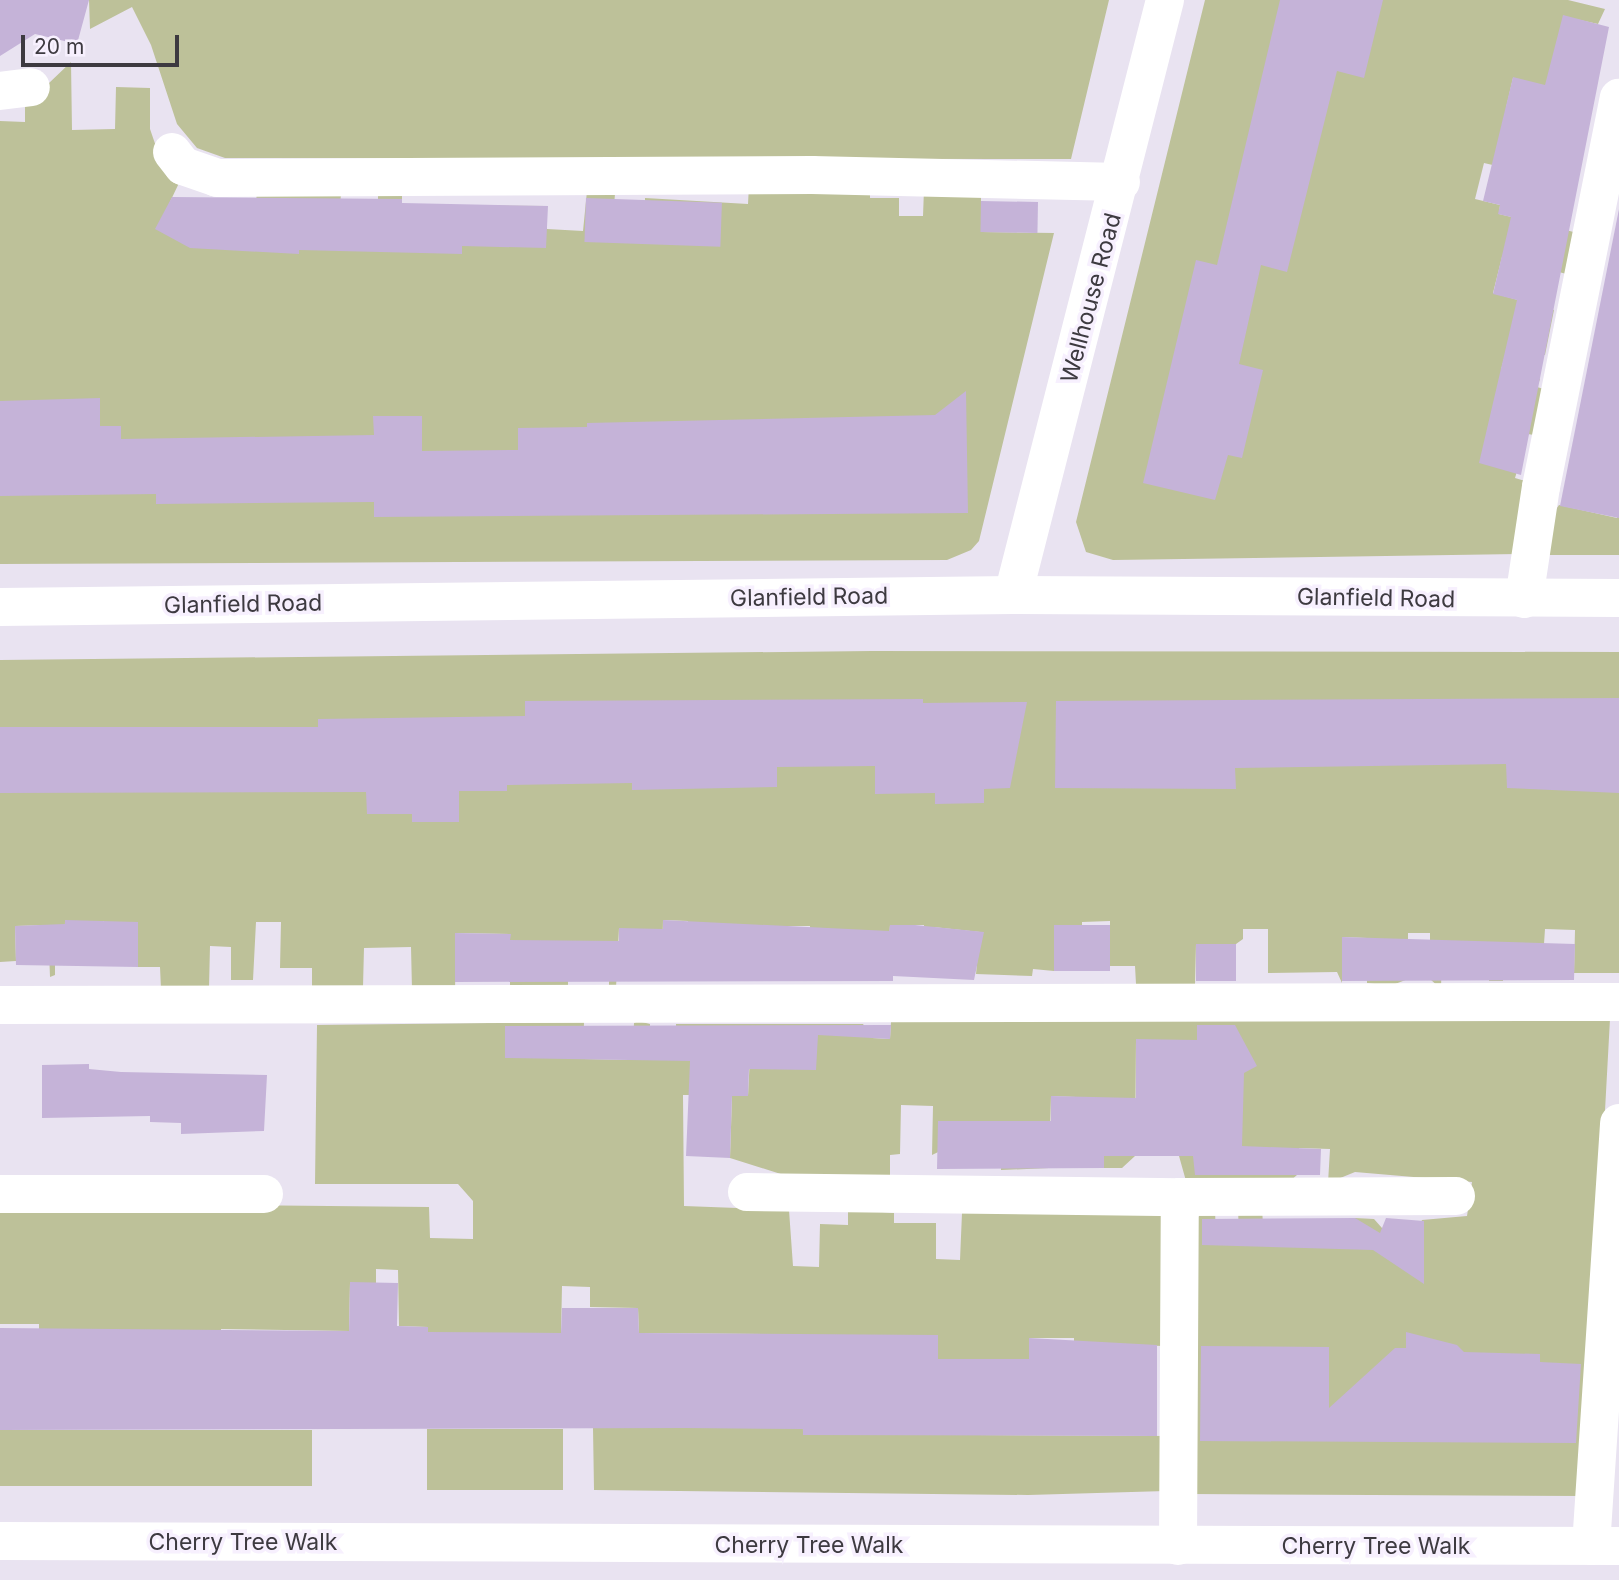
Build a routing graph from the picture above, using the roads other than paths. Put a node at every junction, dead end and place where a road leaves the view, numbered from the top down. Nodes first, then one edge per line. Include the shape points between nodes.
1 (1165, 0) edge
2 (1619, 98) edge
3 (172, 152) dead end
4 (1121, 183) junction
5 (1013, 595) junction
6 (1619, 598) edge
7 (1524, 599) junction
8 (0, 607) edge
9 (1619, 1002) edge
10 (0, 1005) edge
11 (1619, 1123) edge
12 (747, 1192) dead end
13 (0, 1194) edge
14 (264, 1194) dead end
15 (1456, 1196) dead end
16 (1180, 1197) junction
17 (0, 1541) edge
18 (1605, 1546) edge
19 (1164, 1558) edge

1 - 4 street, Wellhouse Road
2 - 7 street via 1541,487
3 - 4 street via 183,166 216,178 812,175
4 - 5 street, Wellhouse Road
5 - 7 street, Glanfield Road
5 - 8 street, Glanfield Road
6 - 7 street, Glanfield Road
9 - 10 street
11 - 18 street
12 - 16 street
13 - 14 street
15 - 16 street
16 - 19 street
17 - 19 street, Cherry Tree Walk
18 - 19 street, Cherry Tree Walk

